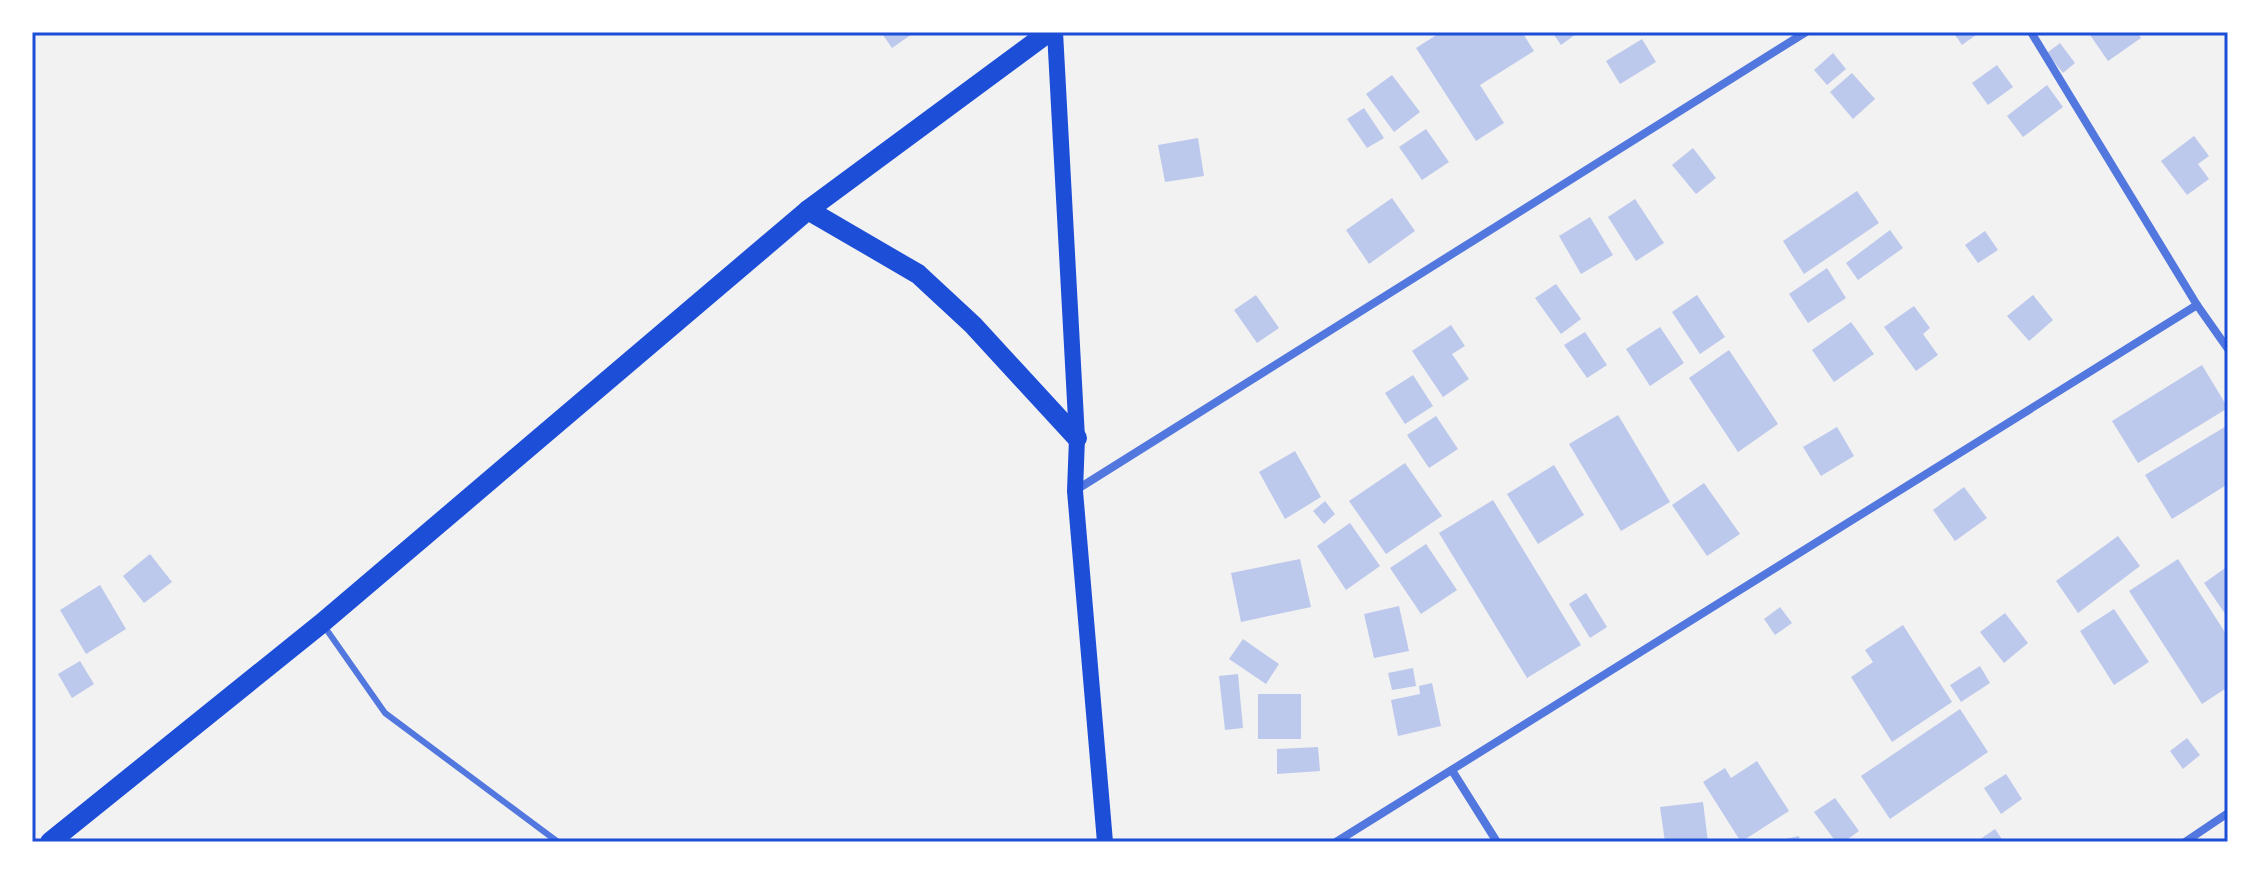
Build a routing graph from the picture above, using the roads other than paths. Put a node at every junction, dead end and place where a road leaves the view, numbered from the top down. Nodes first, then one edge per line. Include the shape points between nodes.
1 (1052, 32) edge
2 (1806, 32) edge
3 (2031, 32) edge
4 (808, 210) junction
5 (2197, 305) junction
6 (2228, 349) edge
7 (1077, 438) junction
8 (1075, 491) junction
9 (322, 623) junction
10 (1453, 772) junction
11 (2228, 813) edge
12 (50, 842) edge
13 (558, 842) edge
14 (1105, 842) edge
15 (1336, 842) edge
16 (1497, 842) edge
17 (2185, 842) edge

1 - 4 main road
1 - 7 main road
2 - 8 street
3 - 5 street
4 - 7 main road via 918,274
4 - 9 main road
5 - 6 street
5 - 10 street
7 - 8 main road
8 - 14 main road
9 - 12 main road
9 - 13 lane via 385,713
10 - 15 street
10 - 16 street
11 - 17 street

